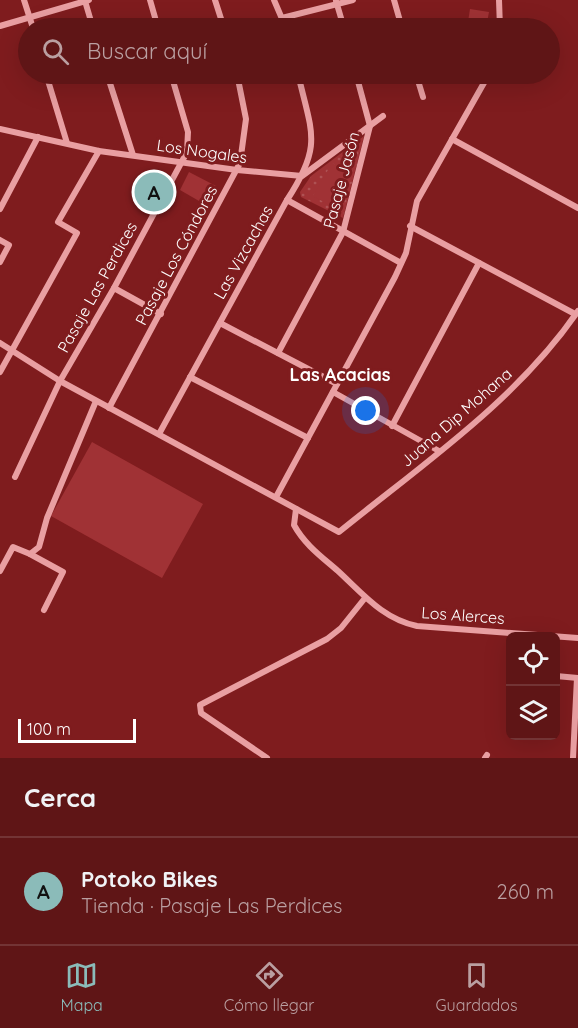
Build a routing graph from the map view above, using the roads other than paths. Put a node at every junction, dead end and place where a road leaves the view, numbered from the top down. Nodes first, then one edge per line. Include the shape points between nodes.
1 (24, 0) edge
2 (150, 0) edge
3 (215, 0) edge
4 (274, 0) edge
5 (353, 0) edge
6 (394, 0) edge
7 (499, 0) edge
8 (86, 1) edge
9 (336, 1) edge
10 (30, 18) joint
11 (90, 18) edge
12 (155, 18) edge
13 (221, 18) edge
14 (282, 18) joint
15 (341, 18) edge
16 (399, 18) edge
17 (500, 18) edge
18 (18, 21) edge
19 (0, 26) edge
20 (49, 84) edge
21 (110, 84) edge
22 (174, 84) edge
23 (239, 84) edge
24 (300, 84) edge
25 (359, 84) edge
26 (419, 84) edge
27 (483, 84) edge
28 (423, 97) dead end
29 (383, 116) dead end
30 (370, 126) junction
31 (0, 129) edge
32 (38, 137) junction
33 (452, 139) junction
34 (67, 143) junction
35 (99, 151) junction
36 (133, 155) junction
37 (181, 162) junction
38 (237, 170) junction
39 (302, 176) junction
40 (286, 200) junction
41 (578, 208) edge
42 (0, 209) edge
43 (410, 226) junction
44 (343, 232) junction
45 (0, 240) edge
46 (0, 262) edge
47 (401, 263) junction
48 (479, 263) junction
49 (114, 288) junction
50 (577, 313) edge
51 (161, 314) junction
52 (220, 323) junction
53 (0, 343) edge
54 (10, 351) junction
55 (278, 353) junction
56 (0, 372) edge
57 (190, 377) junction
58 (60, 381) junction
59 (337, 384) junction
60 (333, 392) junction
61 (96, 400) junction
62 (109, 408) junction
63 (392, 426) junction
64 (159, 434) junction
65 (308, 438) junction
66 (439, 451) junction
67 (15, 477) dead end
68 (276, 497) junction
69 (296, 509) junction
70 (30, 554) junction
71 (0, 571) edge
72 (365, 598) junction
73 (44, 610) dead end
74 (578, 638) edge
75 (560, 676) edge
76 (578, 678) edge
77 (267, 758) edge
78 (573, 758) edge

1 - 10 street
2 - 12 street
3 - 13 street
4 - 14 street
5 - 9 street
6 - 16 street
7 - 17 street
8 - 10 street
8 - 11 street
9 - 14 street
9 - 15 street
18 - 19 street
20 - 34 street
21 - 36 street
22 - 37 street, Pasaje Las Perdices via 189,139
23 - 38 street, Pasaje Los Cóndores via 246,119 244,150
24 - 39 street, Las Vizcachas via 312,144
25 - 30 street, Pasaje Jasón
26 - 28 street
27 - 33 street
29 - 30 street
30 - 39 street
30 - 44 street, Pasaje Jasón
31 - 32 street, Los Nogales
32 - 34 street, Los Nogales
32 - 42 street
33 - 41 street
33 - 43 street via 417,201
34 - 35 street, Los Nogales
35 - 36 street, Los Nogales
35 - 54 street via 58,222 77,233
36 - 37 street, Los Nogales
37 - 38 street, Los Nogales
37 - 49 street, Pasaje Las Perdices
38 - 39 street, Los Nogales
38 - 51 street, Pasaje Los Cóndores
39 - 40 street, Las Vizcachas
40 - 44 street
40 - 52 street, Las Vizcachas
43 - 47 street
43 - 48 street
44 - 47 street
44 - 55 street, Pasaje Jasón
45 - 46 street via 9,245
47 - 59 street
48 - 50 street
48 - 63 street
49 - 51 street
49 - 58 street, Pasaje Las Perdices
50 - 66 street, Juana Dip Mohana via 520,381
51 - 62 street, Pasaje Los Cóndores
52 - 55 street
52 - 57 street, Las Vizcachas
53 - 54 street
54 - 56 street
54 - 58 street
55 - 59 street
57 - 64 street, Las Vizcachas
57 - 65 street
58 - 61 street
58 - 67 street, Pasaje Las Perdices
59 - 60 street
60 - 63 street
60 - 65 street
61 - 62 street
61 - 70 street via 47,518 39,548
62 - 64 street
63 - 66 street
64 - 68 street
65 - 68 street
66 - 69 street, Juana Dip Mohana via 339,532
68 - 69 street
69 - 72 street, Los Alerces via 293,521 301,536
70 - 71 street via 13,547
70 - 73 street via 63,572
72 - 74 street, Los Alerces via 392,618 417,626
72 - 77 street via 327,639 200,705 201,713
75 - 76 street
76 - 78 street

